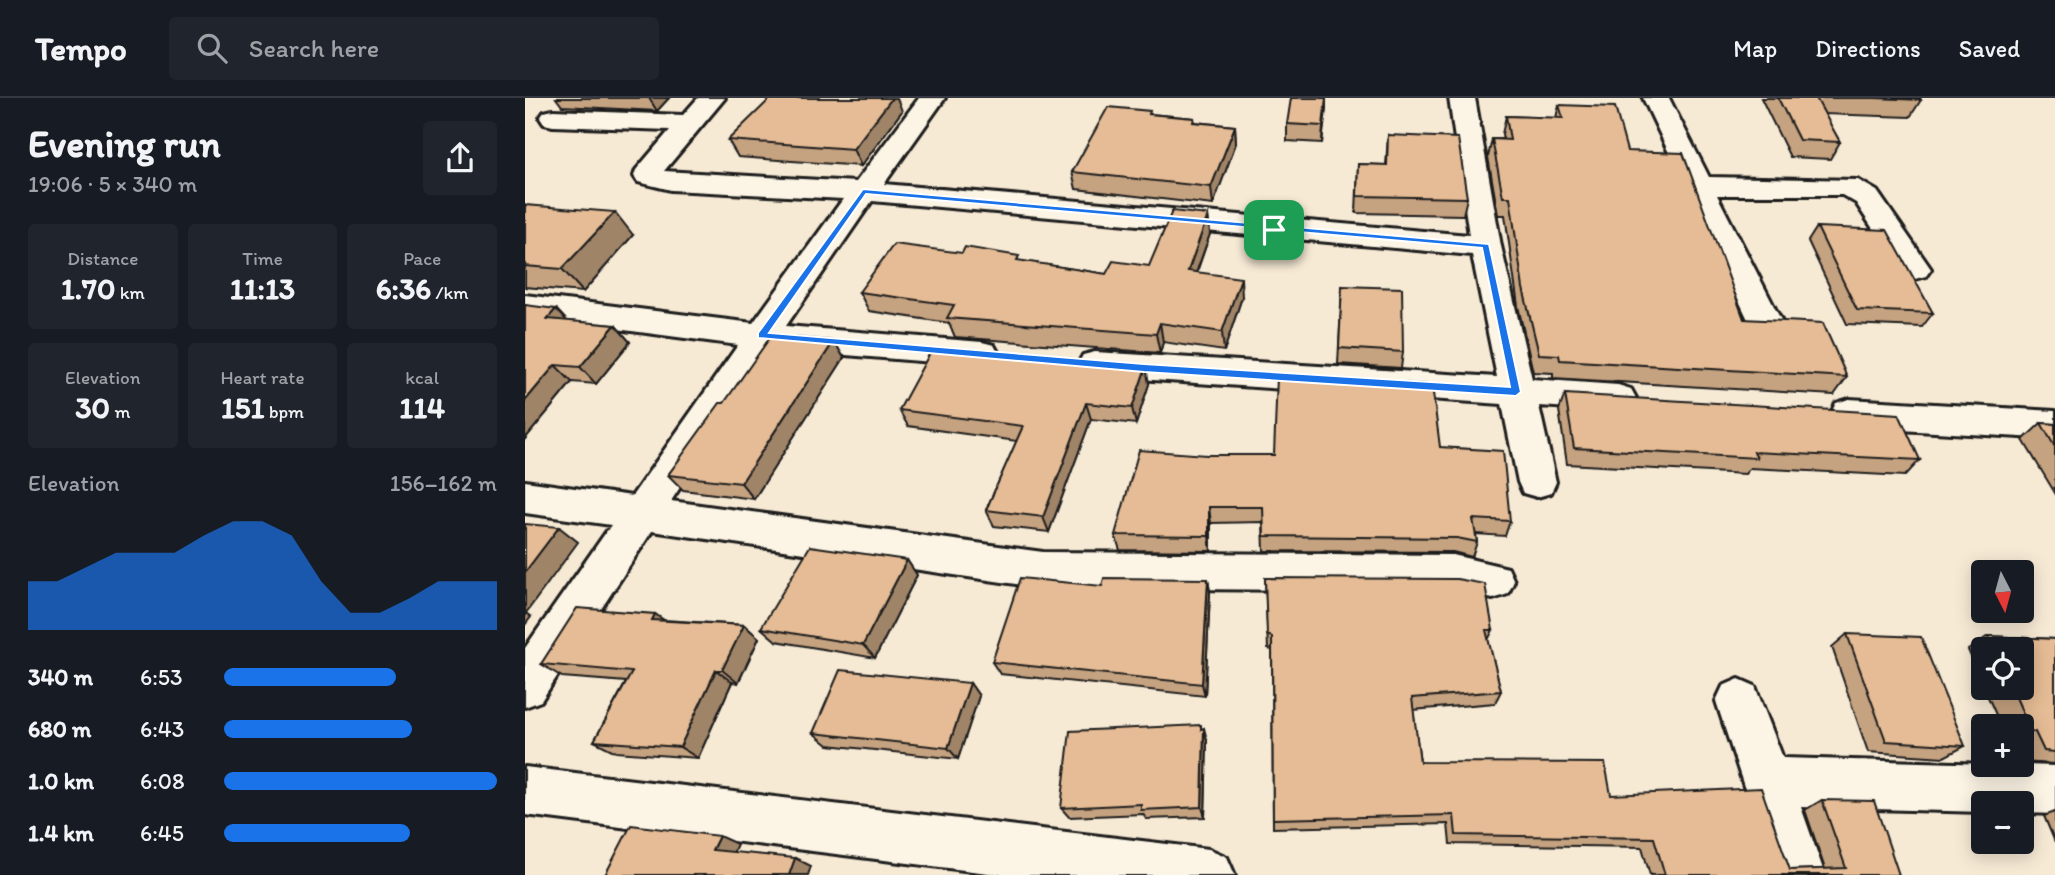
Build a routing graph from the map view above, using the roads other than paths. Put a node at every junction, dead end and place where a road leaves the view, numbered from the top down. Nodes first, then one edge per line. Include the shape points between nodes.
1 (712, 98) edge
2 (932, 98) edge
3 (1462, 98) edge
4 (1656, 98) edge
5 (553, 118) dead end
6 (690, 123) junction
7 (1699, 186) junction
8 (863, 191) junction
9 (1486, 246) junction
10 (1915, 269) dead end
11 (525, 306) edge
12 (1764, 320) edge
13 (762, 336) junction
14 (1008, 356) edge
15 (1062, 361) edge
16 (1516, 392) junction
17 (1649, 400) edge
18 (1819, 411) edge
19 (2055, 425) edge
20 (1537, 482) dead end
21 (525, 497) edge
22 (641, 515) junction
23 (1493, 580) dead end
24 (525, 686) edge
25 (1739, 701) dead end
26 (1768, 782) junction
27 (2055, 790) edge
28 (525, 791) edge
29 (1209, 875) edge
30 (1799, 875) edge

1 - 6 street
2 - 8 street
3 - 9 street
4 - 7 street
5 - 6 street
6 - 8 street via 648,176
7 - 10 street via 1848,186 1867,197
7 - 12 street
8 - 9 street
8 - 13 street
9 - 16 street
11 - 13 street
13 - 14 street
13 - 22 street
15 - 16 street
16 - 17 street
16 - 20 street
18 - 19 street
21 - 22 street
22 - 23 street via 1042,570 1453,573
22 - 24 street
25 - 26 street
26 - 27 street
26 - 30 street
28 - 29 street

